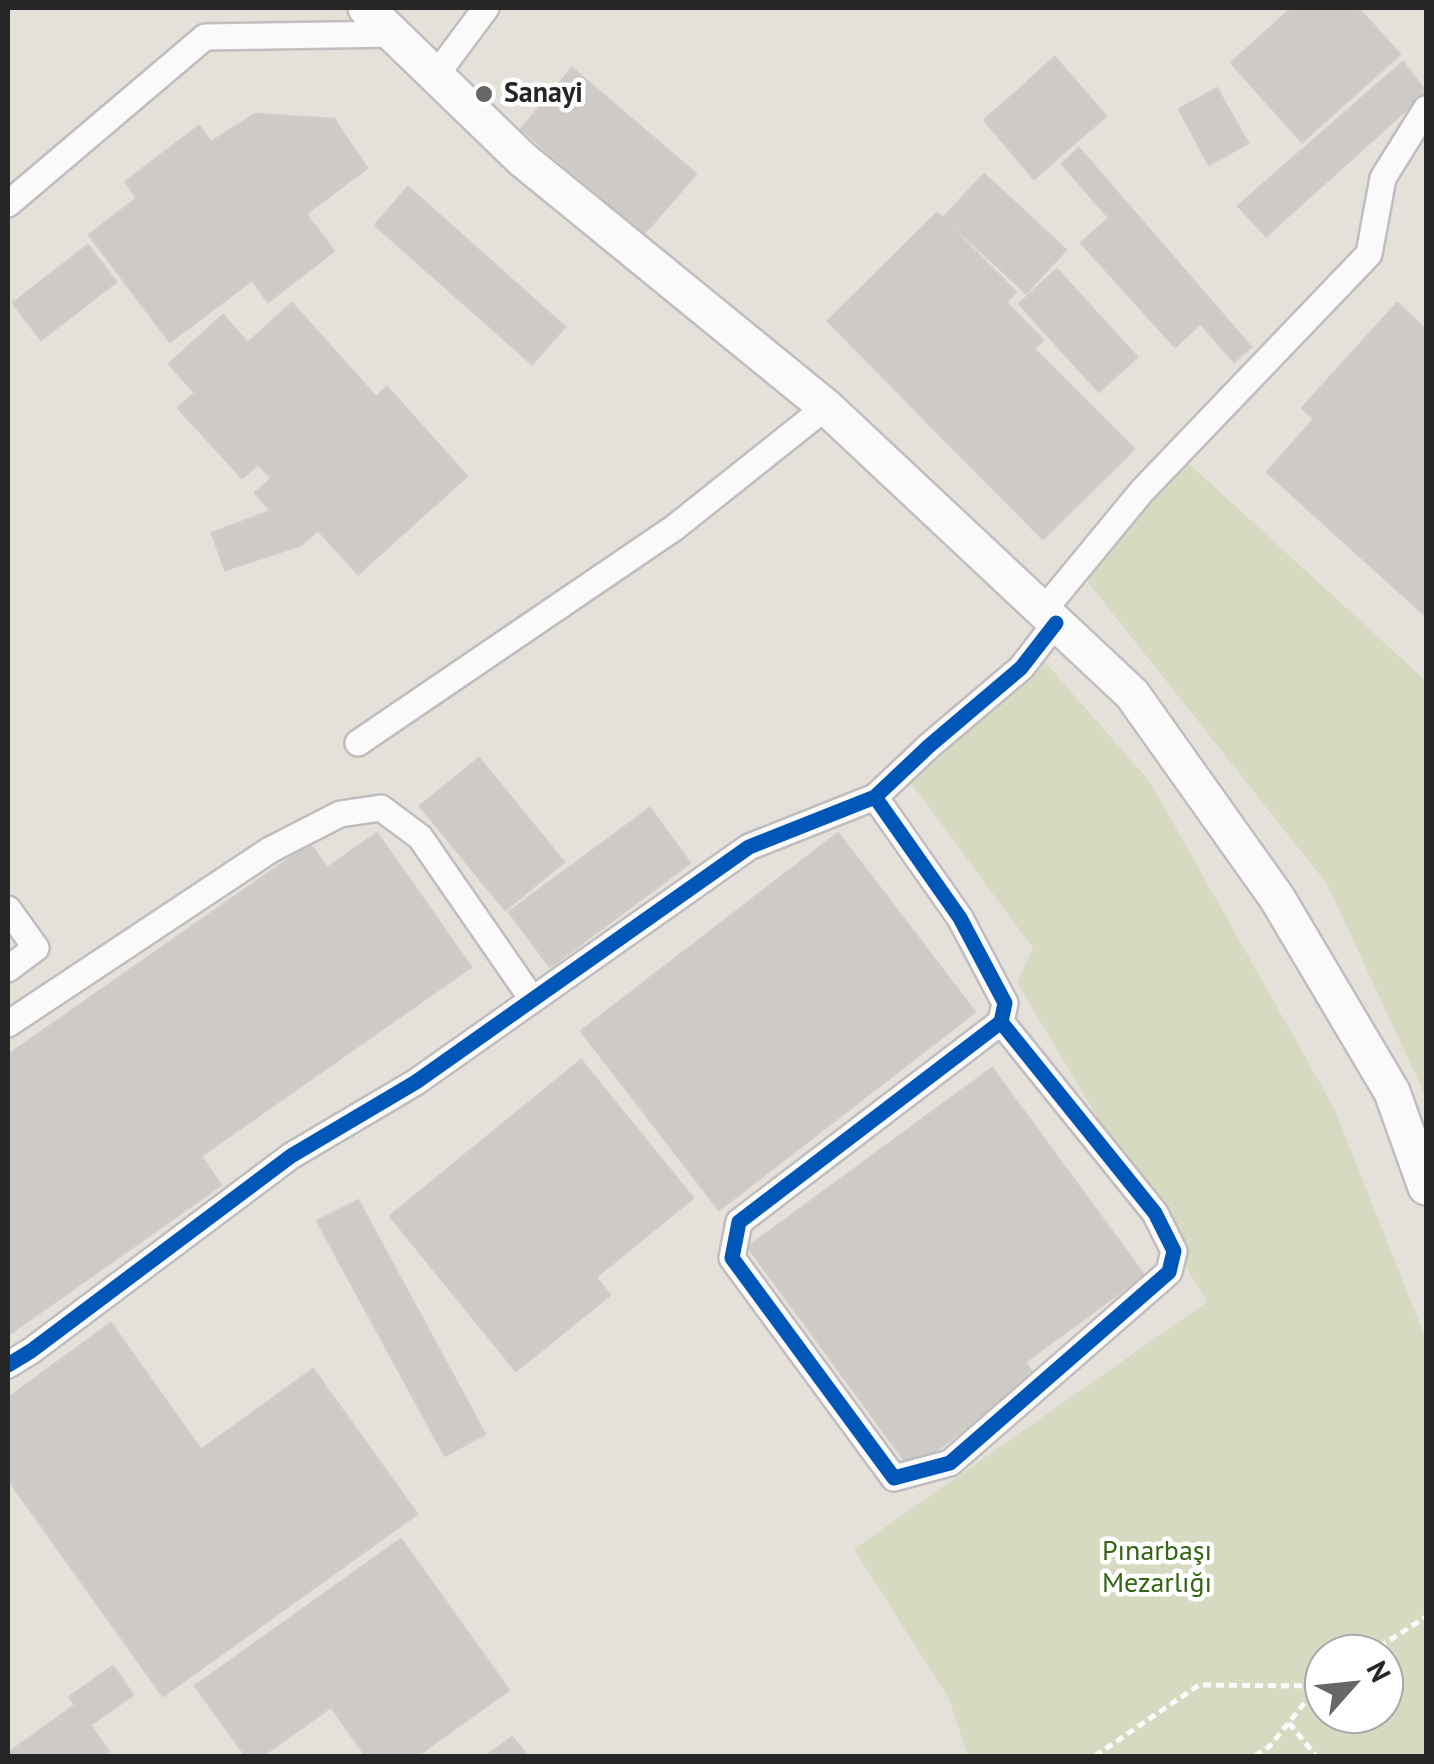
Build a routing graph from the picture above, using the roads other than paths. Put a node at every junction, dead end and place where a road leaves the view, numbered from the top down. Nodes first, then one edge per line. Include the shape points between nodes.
1 (366, 8) edge
2 (486, 8) edge
3 (394, 34) junction
4 (436, 76) junction
5 (1426, 110) edge
6 (8, 204) edge
7 (826, 408) junction
8 (1050, 617) junction
9 (358, 743) dead end
10 (875, 797) junction
11 (8, 909) edge
12 (8, 968) edge
13 (532, 999) junction
14 (1001, 1022) junction
15 (8, 1024) edge
16 (1426, 1187) edge
17 (8, 1365) edge

1 - 3 main road
2 - 4 street
3 - 4 main road
3 - 6 street via 205,37
4 - 7 main road via 522,159
5 - 8 street via 1383,178 1369,254 1142,492
7 - 8 main road
7 - 9 street via 674,528
8 - 10 street via 1021,668
8 - 16 main road via 1132,694 1278,898 1392,1092
10 - 13 street via 749,846
10 - 14 street via 960,918 1005,1003
11 - 12 street via 36,948
13 - 15 street via 420,837 381,808 340,814 270,850
13 - 17 street via 416,1082 290,1156
14 - 14 street via 739,1222 732,1258 894,1478 950,1463 1169,1272 1174,1251 1155,1214

